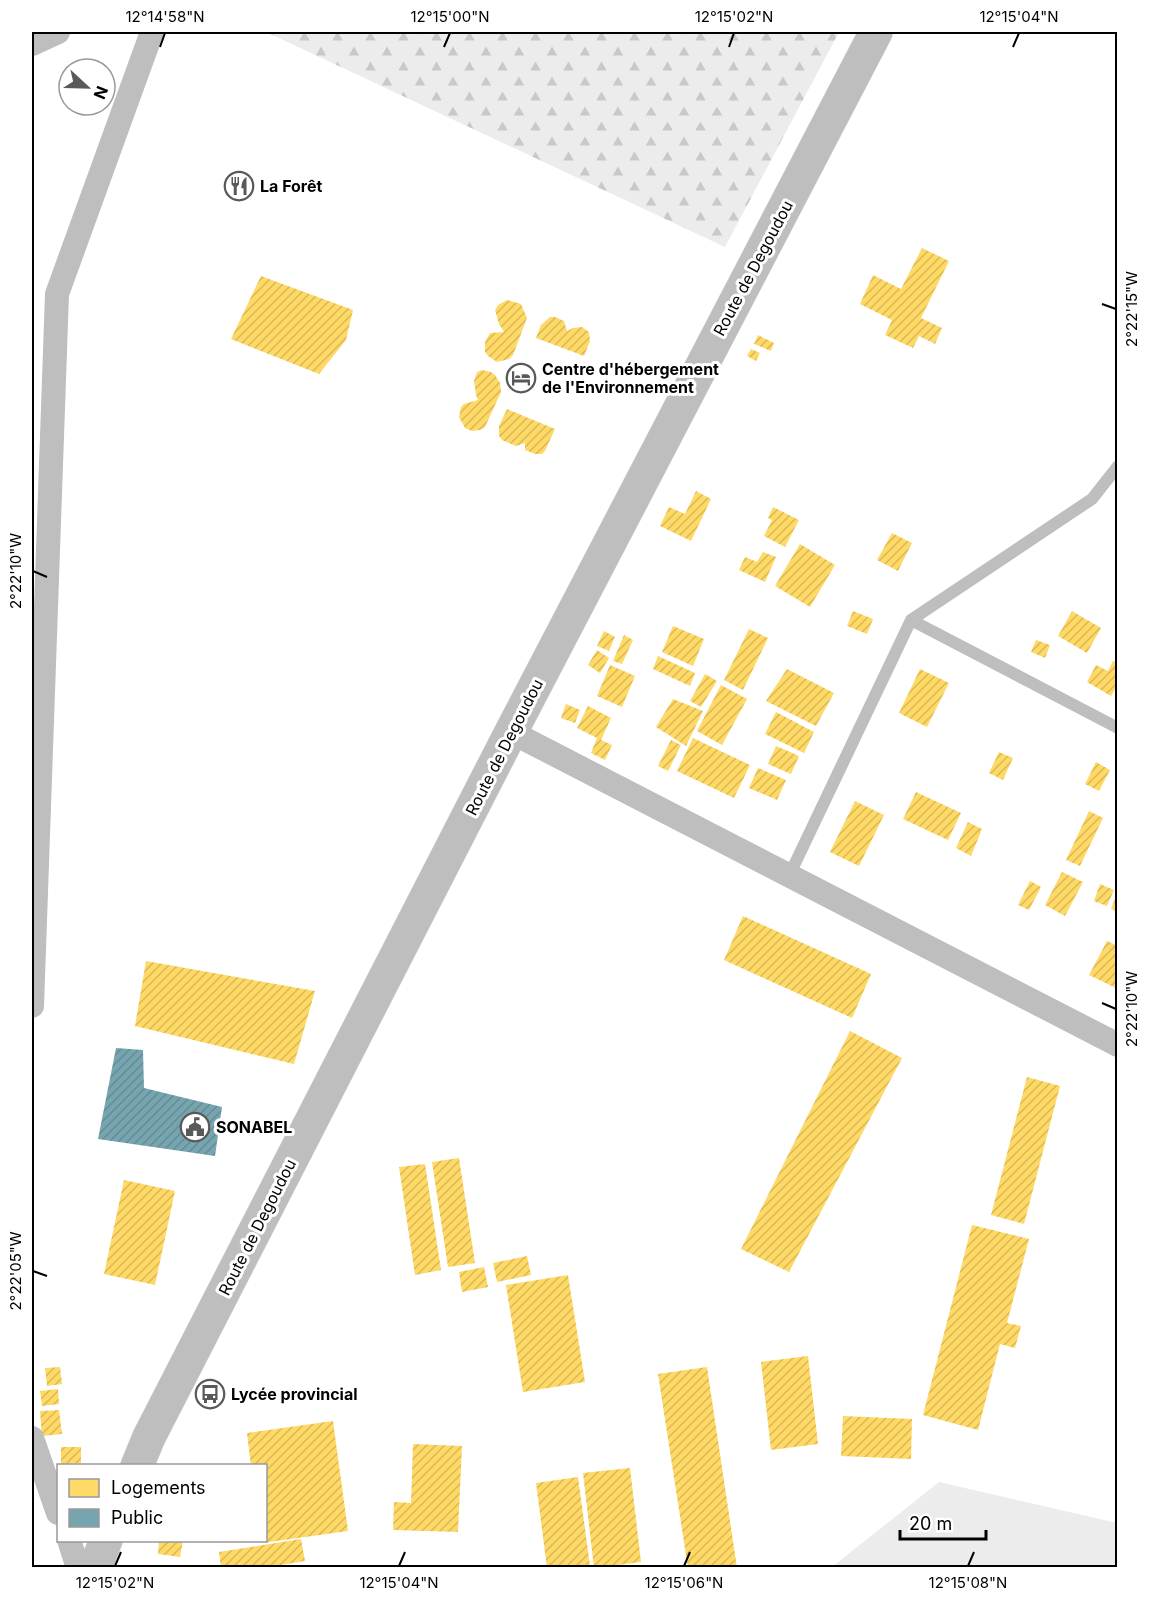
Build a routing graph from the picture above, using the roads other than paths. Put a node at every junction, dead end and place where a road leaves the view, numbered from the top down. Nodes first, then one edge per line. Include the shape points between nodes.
1 (58, 32) edge
2 (152, 32) edge
3 (876, 32) edge
4 (32, 44) edge
5 (1118, 466) edge
6 (911, 620) junction
7 (1118, 728) edge
8 (511, 732) junction
9 (789, 876) junction
10 (32, 1006) edge
11 (1118, 1045) edge
12 (32, 1438) edge
13 (138, 1464) edge
14 (57, 1510) edge
15 (70, 1542) edge
16 (105, 1542) edge
17 (78, 1568) edge
18 (95, 1568) edge

1 - 4 street
2 - 10 street via 57,294
3 - 8 main road, Route de Degoudou
5 - 6 lane via 1092,499
6 - 7 lane
6 - 9 lane
8 - 9 street
8 - 13 main road, Route de Degoudou
9 - 11 street
12 - 14 street
15 - 17 street
16 - 18 main road

